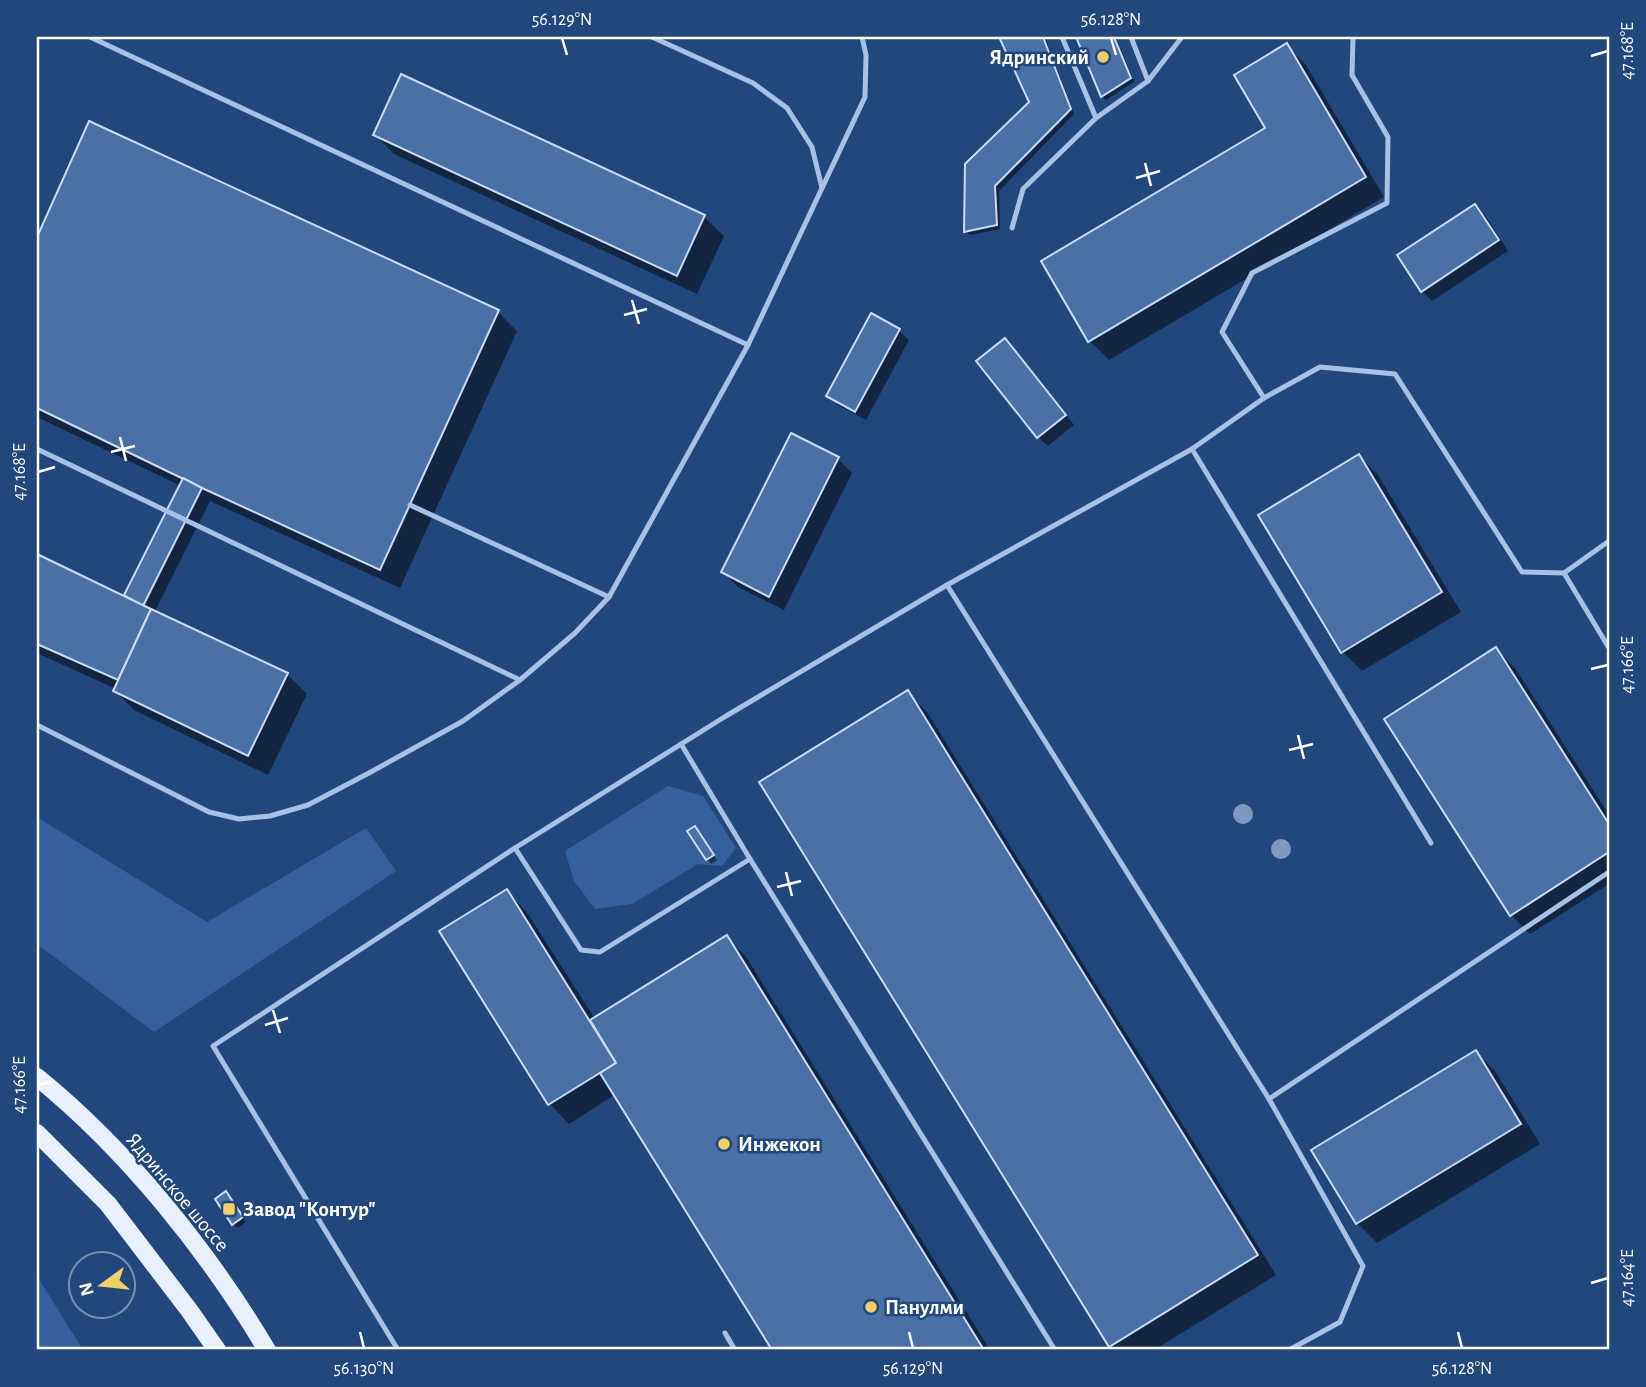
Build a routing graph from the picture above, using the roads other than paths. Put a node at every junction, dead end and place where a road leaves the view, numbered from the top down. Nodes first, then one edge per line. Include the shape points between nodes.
1 (90, 37) edge
2 (652, 37) edge
3 (862, 37) edge
4 (1062, 37) edge
5 (1131, 37) edge
6 (1182, 37) edge
7 (1353, 37) edge
8 (1148, 81) junction
9 (1096, 118) junction
10 (822, 188) junction
11 (1012, 228) dead end
12 (748, 345) junction
13 (1264, 398) junction
14 (37, 449) edge
15 (1192, 449) junction
16 (410, 505) dead end
17 (1609, 541) edge
18 (1564, 573) junction
19 (947, 585) junction
20 (608, 597) junction
21 (1609, 648) edge
22 (520, 680) junction
23 (37, 725) edge
24 (681, 744) junction
25 (1431, 843) dead end
26 (515, 848) junction
27 (750, 859) junction
28 (1609, 872) edge
29 (37, 1077) edge
30 (1269, 1099) junction
31 (37, 1133) edge
32 (725, 1333) dead end
33 (217, 1350) edge
34 (267, 1350) edge
35 (398, 1350) edge
36 (736, 1350) edge
37 (1055, 1350) edge
38 (1289, 1350) edge

1 - 12 lane
2 - 10 lane via 753,83 787,108 813,146
3 - 10 lane via 864,97
4 - 9 lane
5 - 8 lane
6 - 8 lane
7 - 13 lane via 1352,75 1388,137 1387,203 1252,273 1222,332
8 - 9 lane
9 - 11 lane via 1023,189
10 - 12 lane
12 - 20 lane
13 - 15 lane
13 - 18 lane via 1320,367 1395,374 1522,572
14 - 22 lane
15 - 19 lane
15 - 25 lane
16 - 20 lane
17 - 18 lane
18 - 21 lane
19 - 24 lane
19 - 30 lane
20 - 22 lane via 575,633
22 - 23 lane via 463,721 308,805 239,819 209,812
24 - 26 lane
24 - 27 lane
26 - 27 lane via 581,950 600,952
26 - 35 lane via 213,1045
27 - 37 lane
28 - 30 lane
29 - 34 main road, Ядринское шоссе via 155,1193 221,1279
30 - 38 lane via 1363,1266 1340,1322
31 - 33 main road via 108,1204
32 - 36 lane

